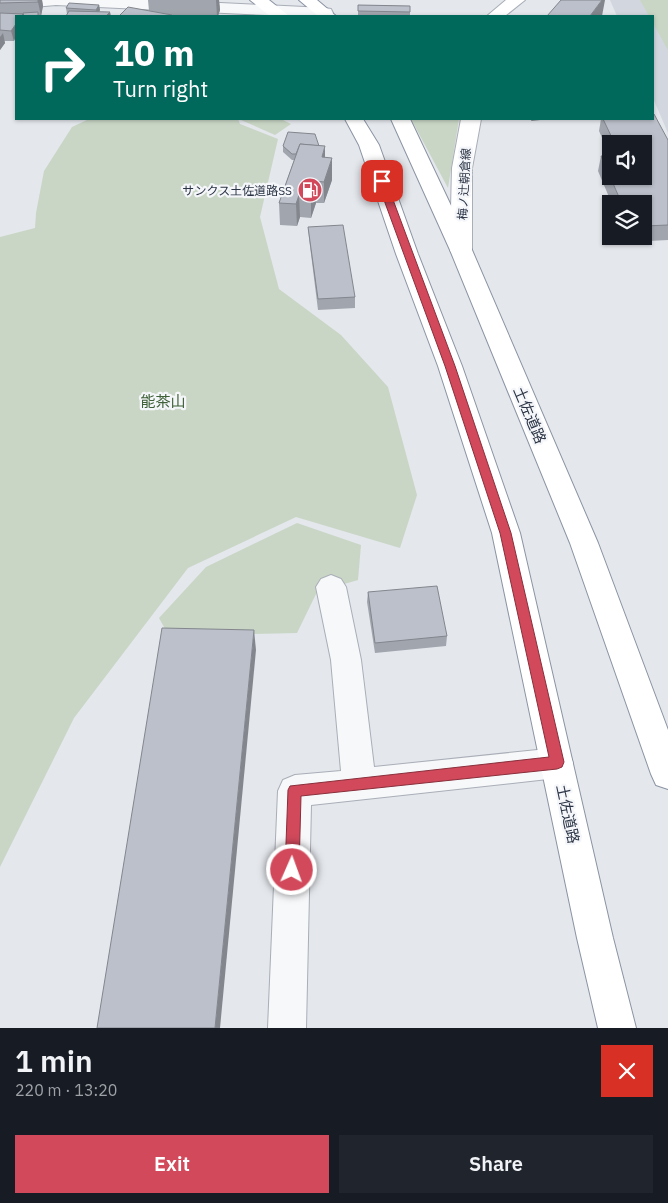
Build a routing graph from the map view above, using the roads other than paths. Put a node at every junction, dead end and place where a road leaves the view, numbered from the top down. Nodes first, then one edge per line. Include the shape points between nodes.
1 (56, 0) edge
2 (214, 0) edge
3 (257, 0) edge
4 (307, 0) edge
5 (516, 0) edge
6 (0, 5) edge
7 (192, 7) junction
8 (234, 9) junction
9 (277, 14) edge
10 (326, 15) edge
11 (496, 15) edge
12 (355, 120) edge
13 (400, 120) edge
14 (471, 120) edge
15 (366, 132) edge
16 (461, 250) junction
17 (331, 587) dead end
18 (557, 762) junction
19 (668, 774) edge
20 (359, 784) junction
21 (287, 1028) edge
22 (617, 1028) edge

1 - 6 street
1 - 7 street
2 - 7 street
3 - 8 street
3 - 9 main road
4 - 10 main road
5 - 11 main road
7 - 8 street
8 - 9 street
9 - 10 street
12 - 15 main road, 土佐道路
13 - 16 main road, 土佐道路
14 - 16 main road, 梅ノ辻朝倉線 via 462,180
15 - 18 main road, 土佐道路 via 506,533
16 - 19 main road, 土佐道路 via 584,543
17 - 20 street via 346,660
18 - 20 street
18 - 22 main road, 土佐道路
20 - 21 street via 295,790

